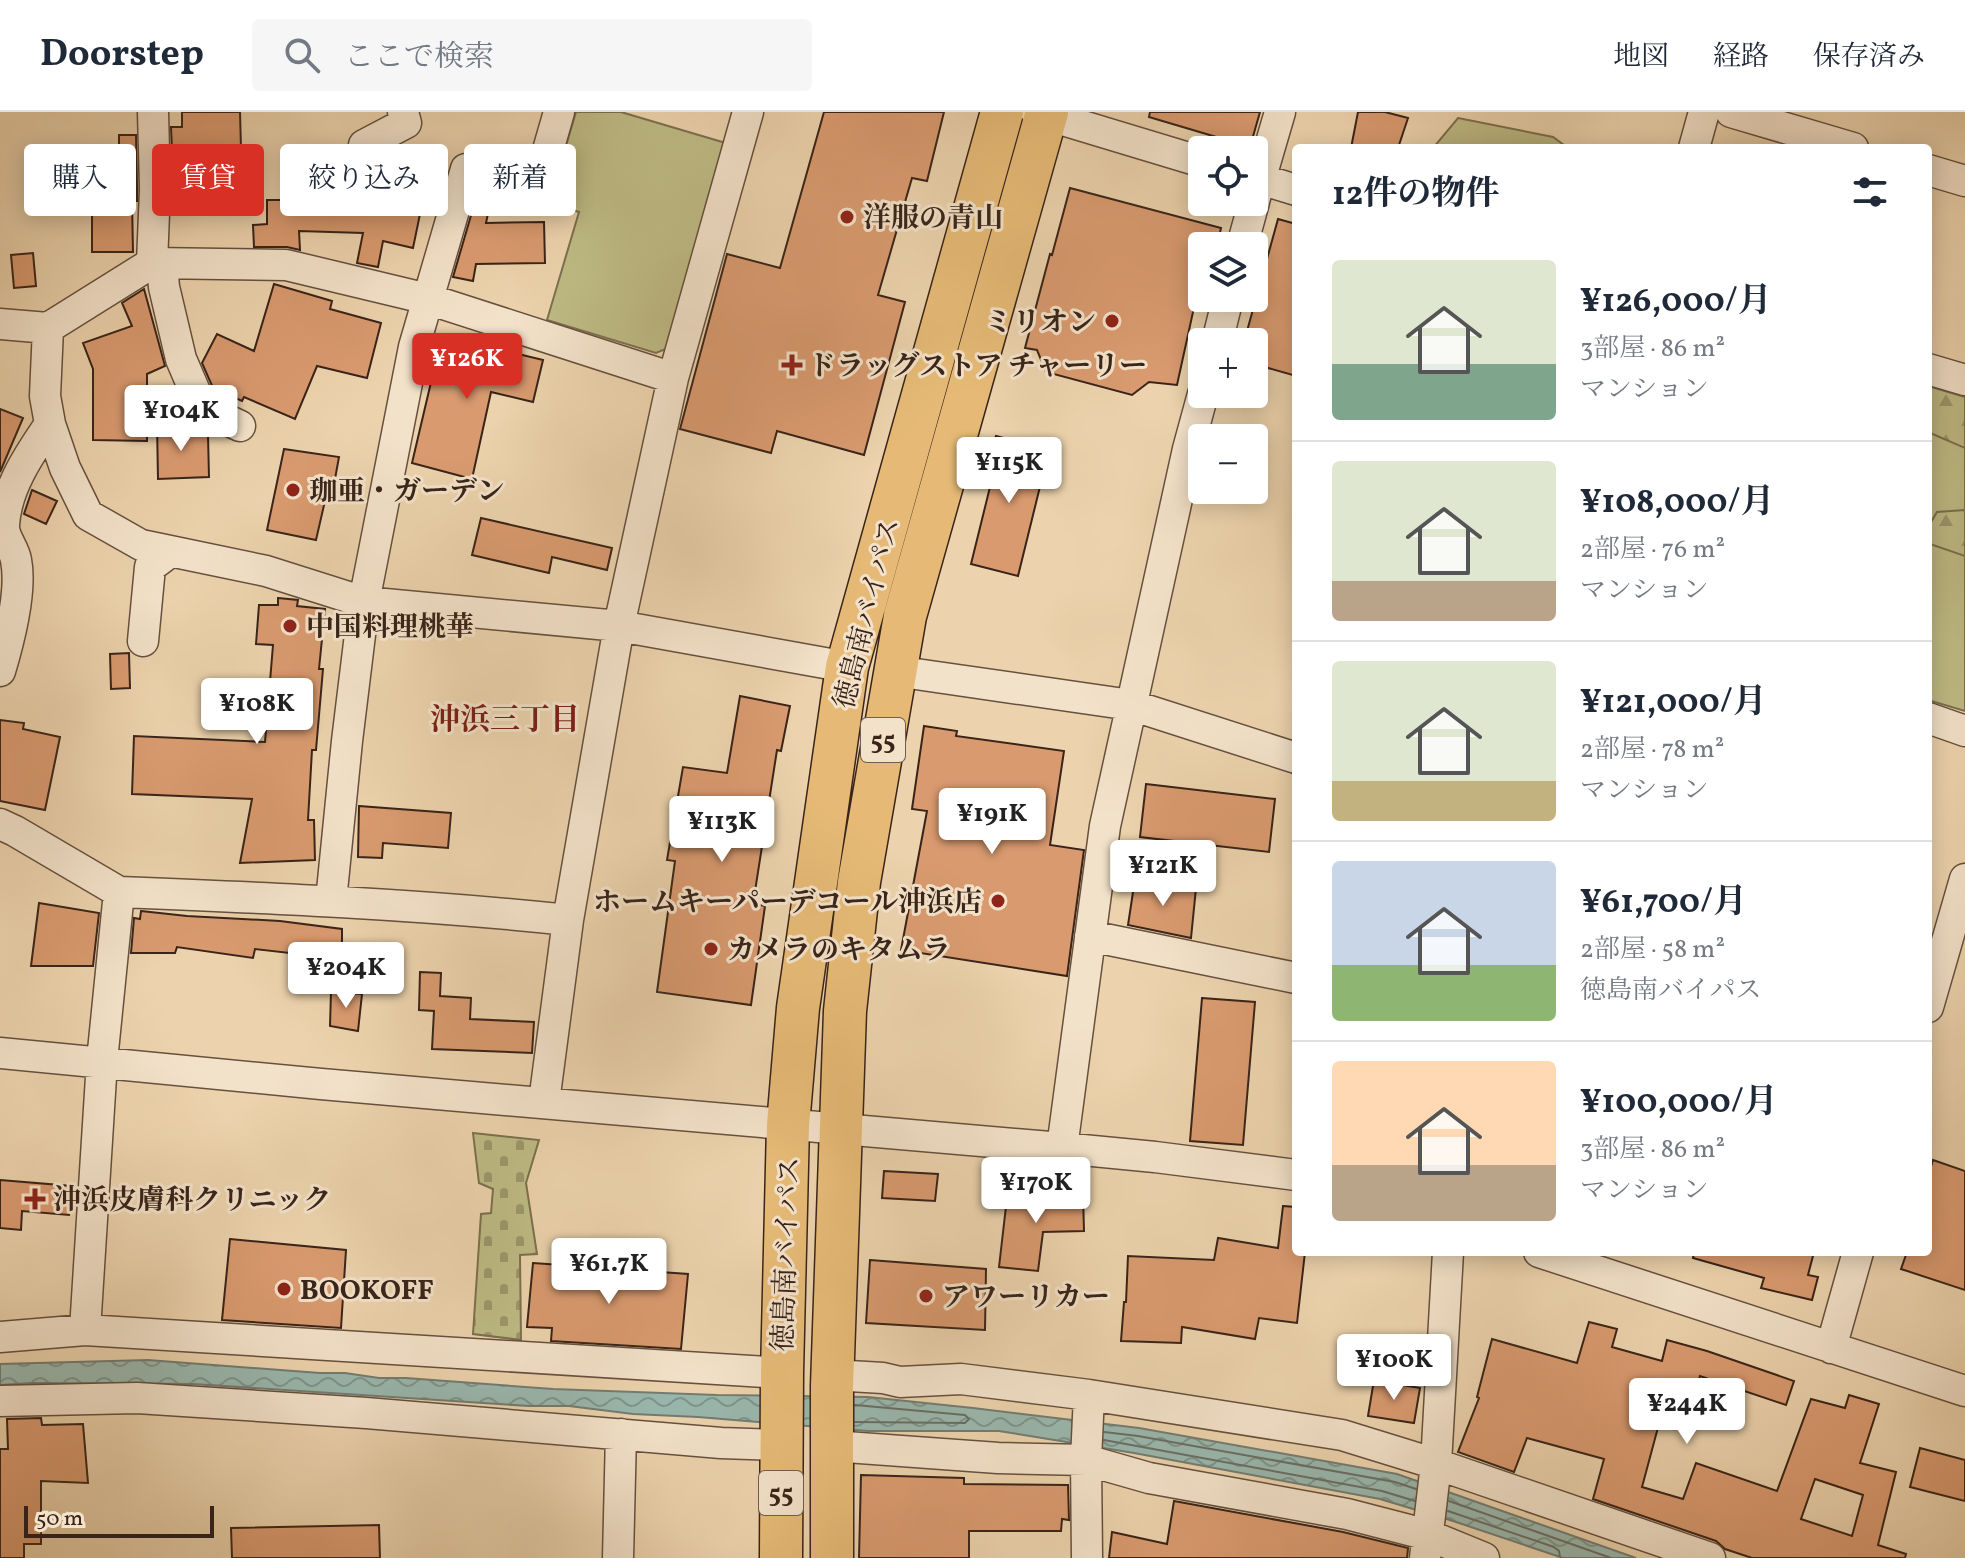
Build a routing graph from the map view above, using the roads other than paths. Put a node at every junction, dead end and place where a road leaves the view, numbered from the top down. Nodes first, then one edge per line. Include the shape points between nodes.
1 (153, 112) edge
2 (403, 112) edge
3 (559, 112) edge
4 (748, 112) edge
5 (1002, 112) edge
6 (1280, 112) edge
7 (1704, 112) edge
8 (1731, 112) edge
9 (1043, 113) edge
10 (366, 144) edge
11 (1695, 144) edge
12 (1839, 144) edge
13 (1268, 149) edge
14 (1188, 158) edge
15 (1932, 171) edge
16 (1965, 181) edge
17 (1268, 190) edge
18 (1292, 190) edge
19 (157, 264) junction
20 (428, 299) junction
21 (0, 324) edge
22 (48, 328) junction
23 (1932, 370) edge
24 (673, 378) junction
25 (1965, 380) edge
26 (1199, 408) edge
27 (50, 424) junction
28 (240, 426) dead end
29 (170, 552) junction
30 (364, 602) junction
31 (619, 626) junction
32 (143, 641) dead end
33 (847, 667) junction
34 (0, 671) edge
35 (895, 671) junction
36 (1131, 705) junction
37 (1932, 719) edge
38 (1965, 731) edge
39 (1292, 753) edge
40 (0, 824) edge
41 (1965, 879) edge
42 (119, 892) junction
43 (331, 901) junction
44 (568, 920) junction
45 (1090, 936) junction
46 (1945, 959) edge
47 (1292, 977) edge
48 (1932, 996) edge
49 (0, 1053) edge
50 (102, 1061) junction
51 (544, 1102) junction
52 (788, 1125) junction
53 (840, 1128) junction
54 (1062, 1148) junction
55 (1292, 1174) edge
56 (1448, 1256) edge
57 (1551, 1256) edge
58 (1857, 1256) edge
59 (85, 1330) junction
60 (0, 1337) edge
61 (1831, 1348) junction
62 (782, 1379) junction
63 (832, 1380) junction
64 (1965, 1391) edge
65 (1089, 1395) junction
66 (0, 1401) edge
67 (621, 1434) junction
68 (781, 1436) junction
69 (832, 1439) junction
70 (1086, 1460) junction
71 (1436, 1464) junction
72 (1426, 1547) edge
73 (618, 1558) edge
74 (781, 1558) edge
75 (832, 1558) edge
76 (1087, 1558) edge
77 (1484, 1558) edge
78 (1710, 1558) edge

1 - 19 street
2 - 10 street via 406,123
3 - 20 street via 538,185 466,169
4 - 24 street
5 - 33 highway, 徳島南バイパス / 55
6 - 13 street
7 - 11 street
8 - 12 street
9 - 14 street
9 - 35 highway, 徳島南バイパス / 55 via 905,616
15 - 16 street
17 - 18 street
19 - 20 street via 286,265
19 - 22 street
19 - 28 street via 181,359 202,408
20 - 24 street
20 - 30 street
21 - 22 street
22 - 27 street via 45,396
23 - 25 street
24 - 31 street
26 - 36 street
27 - 29 street via 88,515 141,545
27 - 34 street via 27,457 8,503 3,529 16,558 18,587
29 - 30 street via 266,571
29 - 32 street via 150,567
30 - 31 street
30 - 43 street
31 - 33 street
31 - 44 street
33 - 52 highway, 徳島南バイパス / 55 via 798,1008
35 - 36 street
35 - 53 highway, 徳島南バイパス / 55 via 859,882 845,1011
36 - 39 street
36 - 45 street via 1105,826
37 - 38 street
40 - 42 street
41 - 46 street
42 - 43 street
42 - 50 street
43 - 44 street
44 - 51 street
45 - 47 street
45 - 54 street
46 - 48 street
49 - 50 street
50 - 51 street
50 - 59 street
51 - 52 street
52 - 53 street
52 - 62 highway, 徳島南バイパス / 55
53 - 54 street
53 - 63 highway, 徳島南バイパス / 55
54 - 55 street
56 - 71 street
57 - 61 street
58 - 61 street
59 - 60 street
59 - 62 street
61 - 64 street
62 - 68 highway, 徳島南バイパス / 55
63 - 65 street via 961,1379
63 - 69 highway, 徳島南バイパス / 55
65 - 70 street
65 - 71 street via 1342,1435
66 - 67 street via 137,1398
67 - 68 street via 721,1443
67 - 73 street
68 - 74 highway, 徳島南バイパス / 55
69 - 70 street via 998,1458
69 - 75 highway, 徳島南バイパス / 55
70 - 72 street via 1149,1478 1347,1514
70 - 76 street
71 - 72 street
71 - 78 street
72 - 77 street

